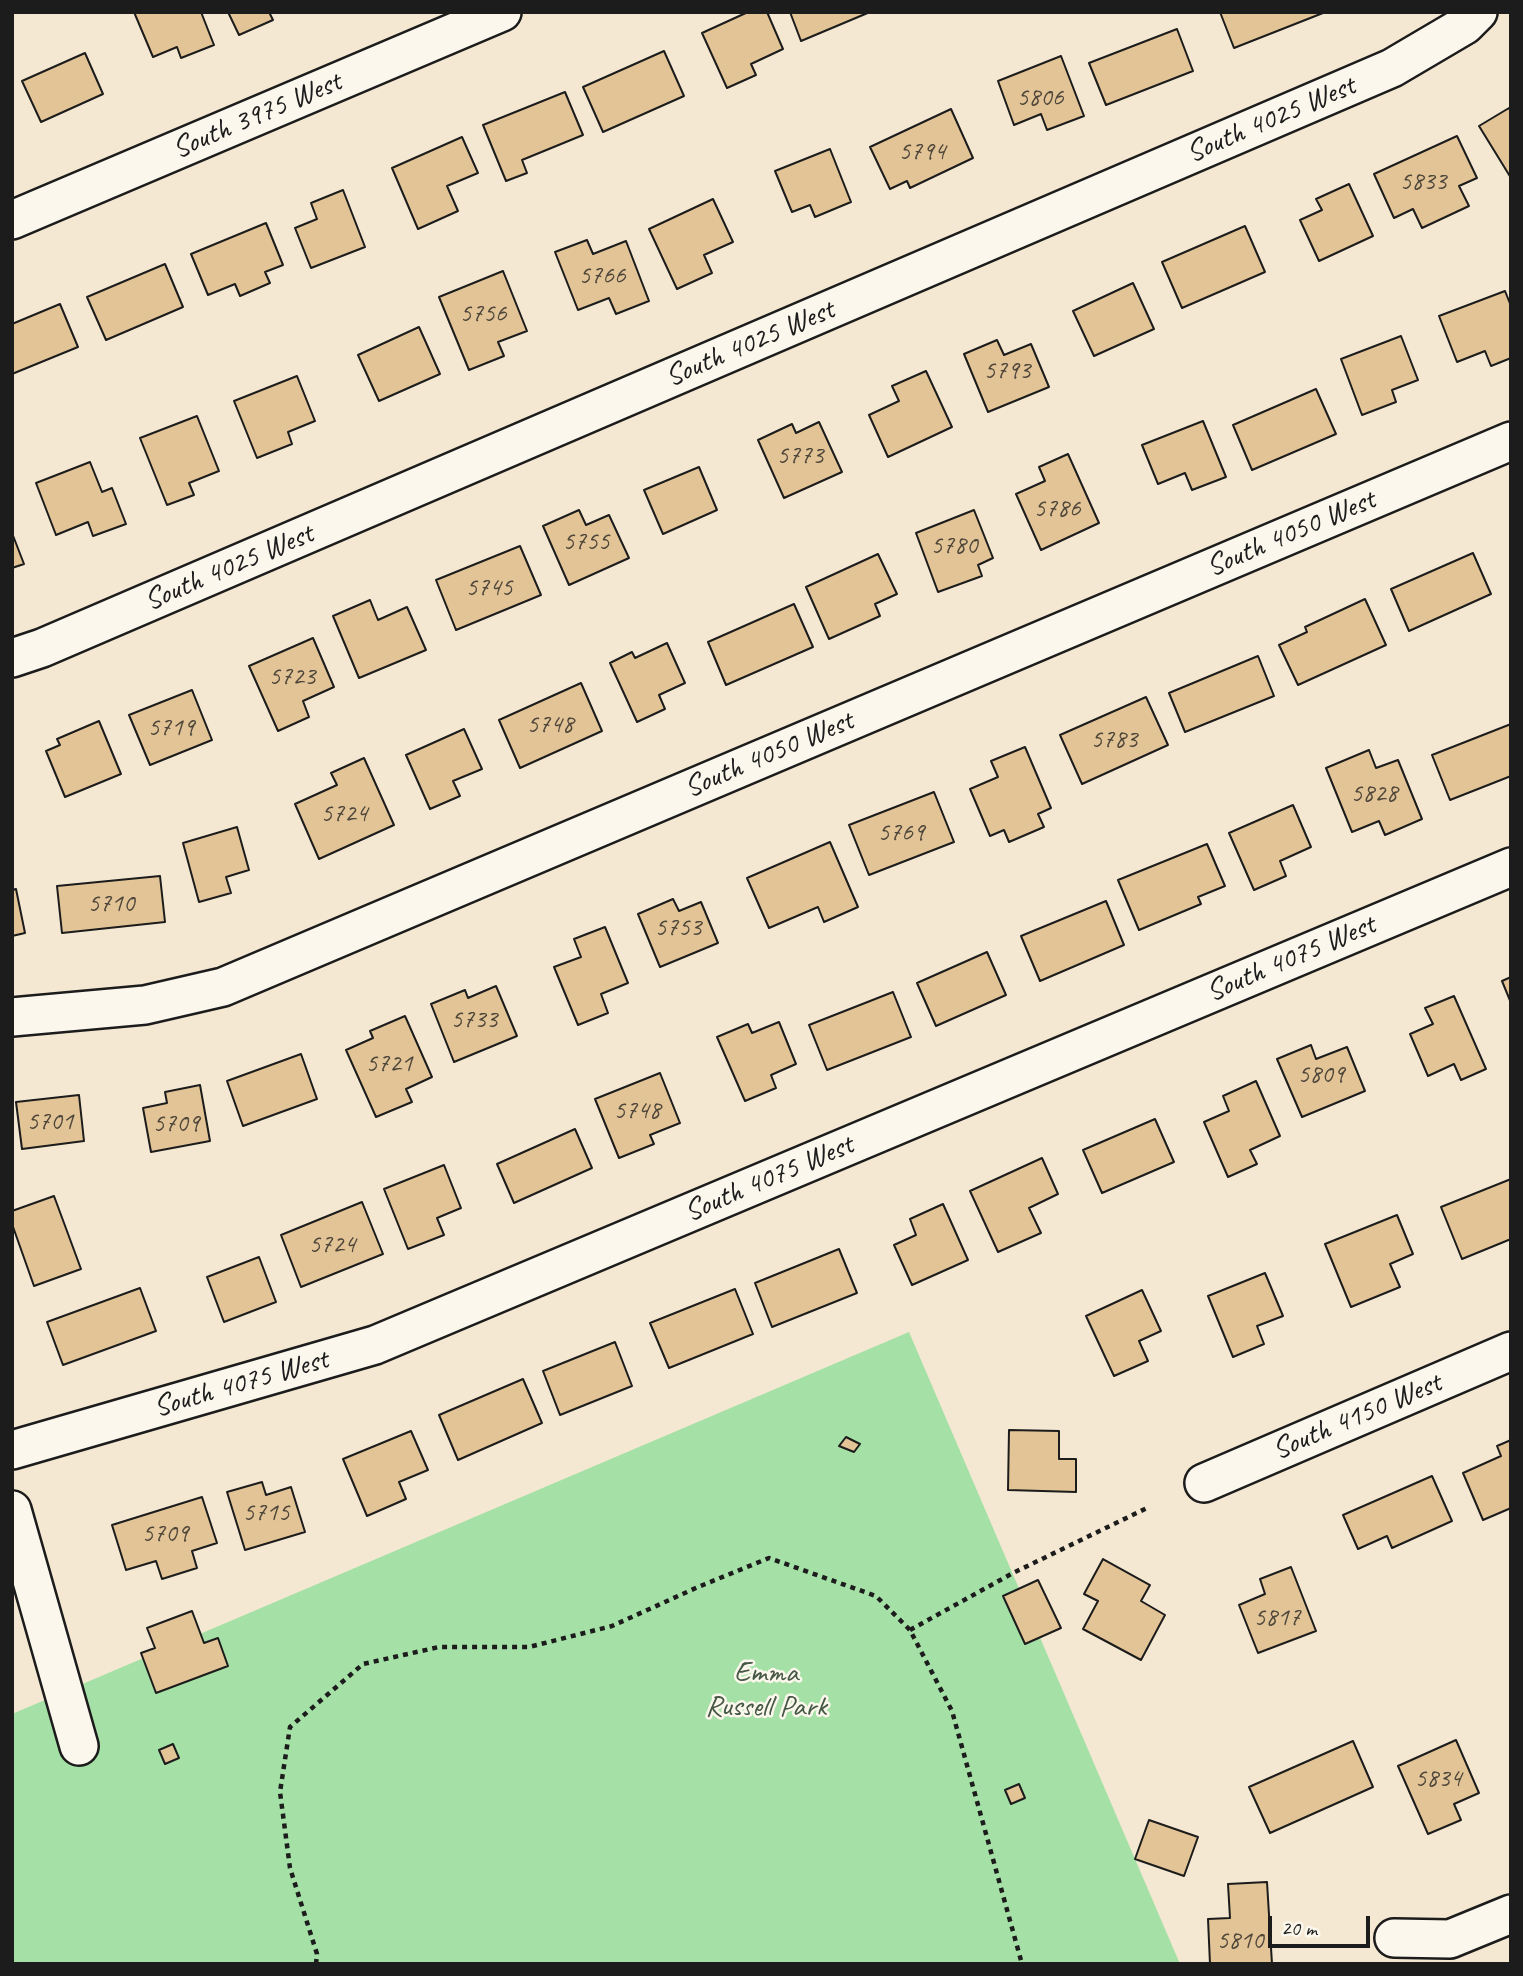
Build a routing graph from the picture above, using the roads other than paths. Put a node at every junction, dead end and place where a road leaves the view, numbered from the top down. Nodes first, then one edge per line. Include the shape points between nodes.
1 (502, 12) edge
2 (1478, 12) edge
3 (12, 220) edge
4 (1511, 440) edge
5 (12, 658) edge
6 (1511, 867) edge
7 (12, 1017) edge
8 (1511, 1350) edge
9 (12, 1450) edge
10 (1204, 1483) dead end
11 (12, 1510) edge
12 (79, 1746) dead end
13 (1511, 1914) edge
14 (1394, 1938) dead end

1 - 3 street, South 3975 West
2 - 5 street, South 4025 West via 1465,25 1392,68
4 - 7 street, South 4050 West via 223,987 145,1005
6 - 9 street, South 4075 West via 374,1345
8 - 10 street, South 4150 West
11 - 12 street
13 - 14 street via 1450,1939

